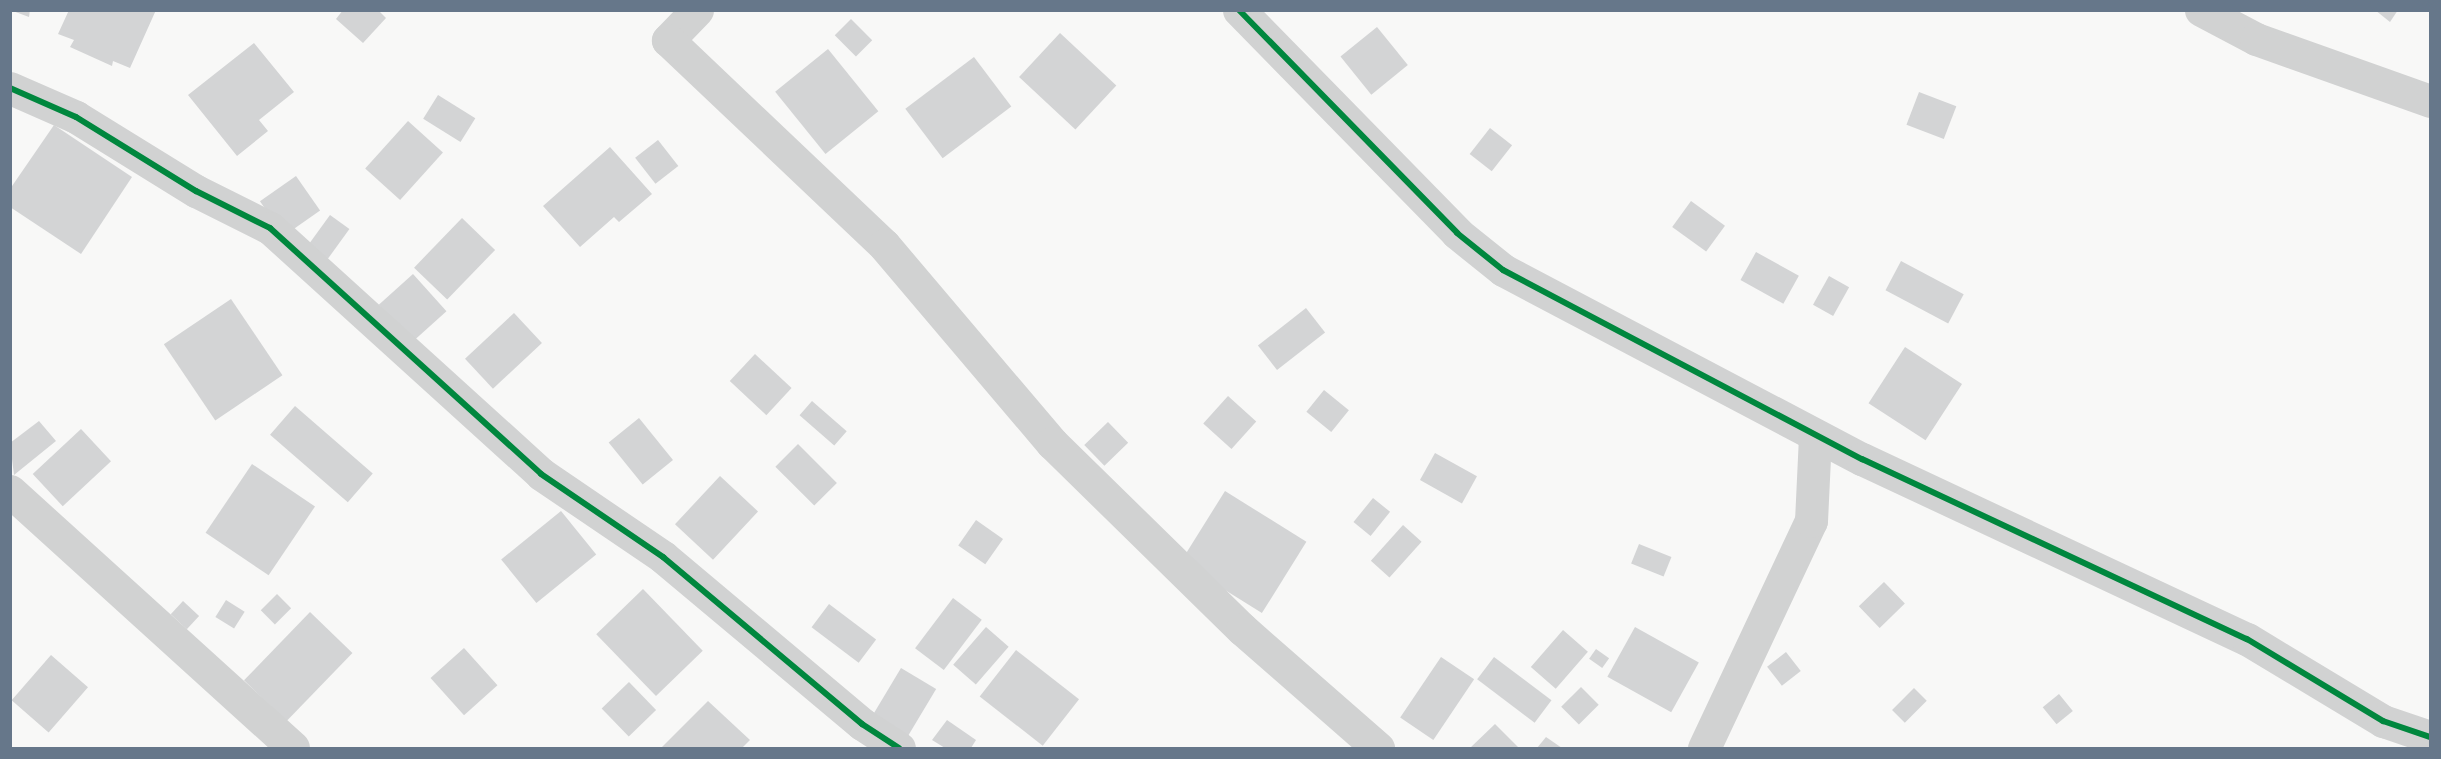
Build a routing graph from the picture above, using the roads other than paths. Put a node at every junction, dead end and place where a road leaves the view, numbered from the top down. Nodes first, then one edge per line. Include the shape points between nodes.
1 (697, 10) edge
2 (1239, 10) edge
3 (2201, 10) edge
4 (10, 88) edge
5 (2430, 101) edge
6 (1815, 435) junction
7 (10, 491) edge
8 (2430, 737) edge
9 (293, 748) edge
10 (899, 748) edge
11 (1378, 748) edge
12 (1704, 748) edge

1 - 11 street via 668,40 884,245 1052,443 1242,629
2 - 6 street via 1457,233 1503,270
3 - 5 street via 2256,39
4 - 10 street via 76,117 196,191 270,228 541,474 663,557 862,724
6 - 8 street via 2247,639 2383,721
6 - 12 street via 1811,521
7 - 9 street

